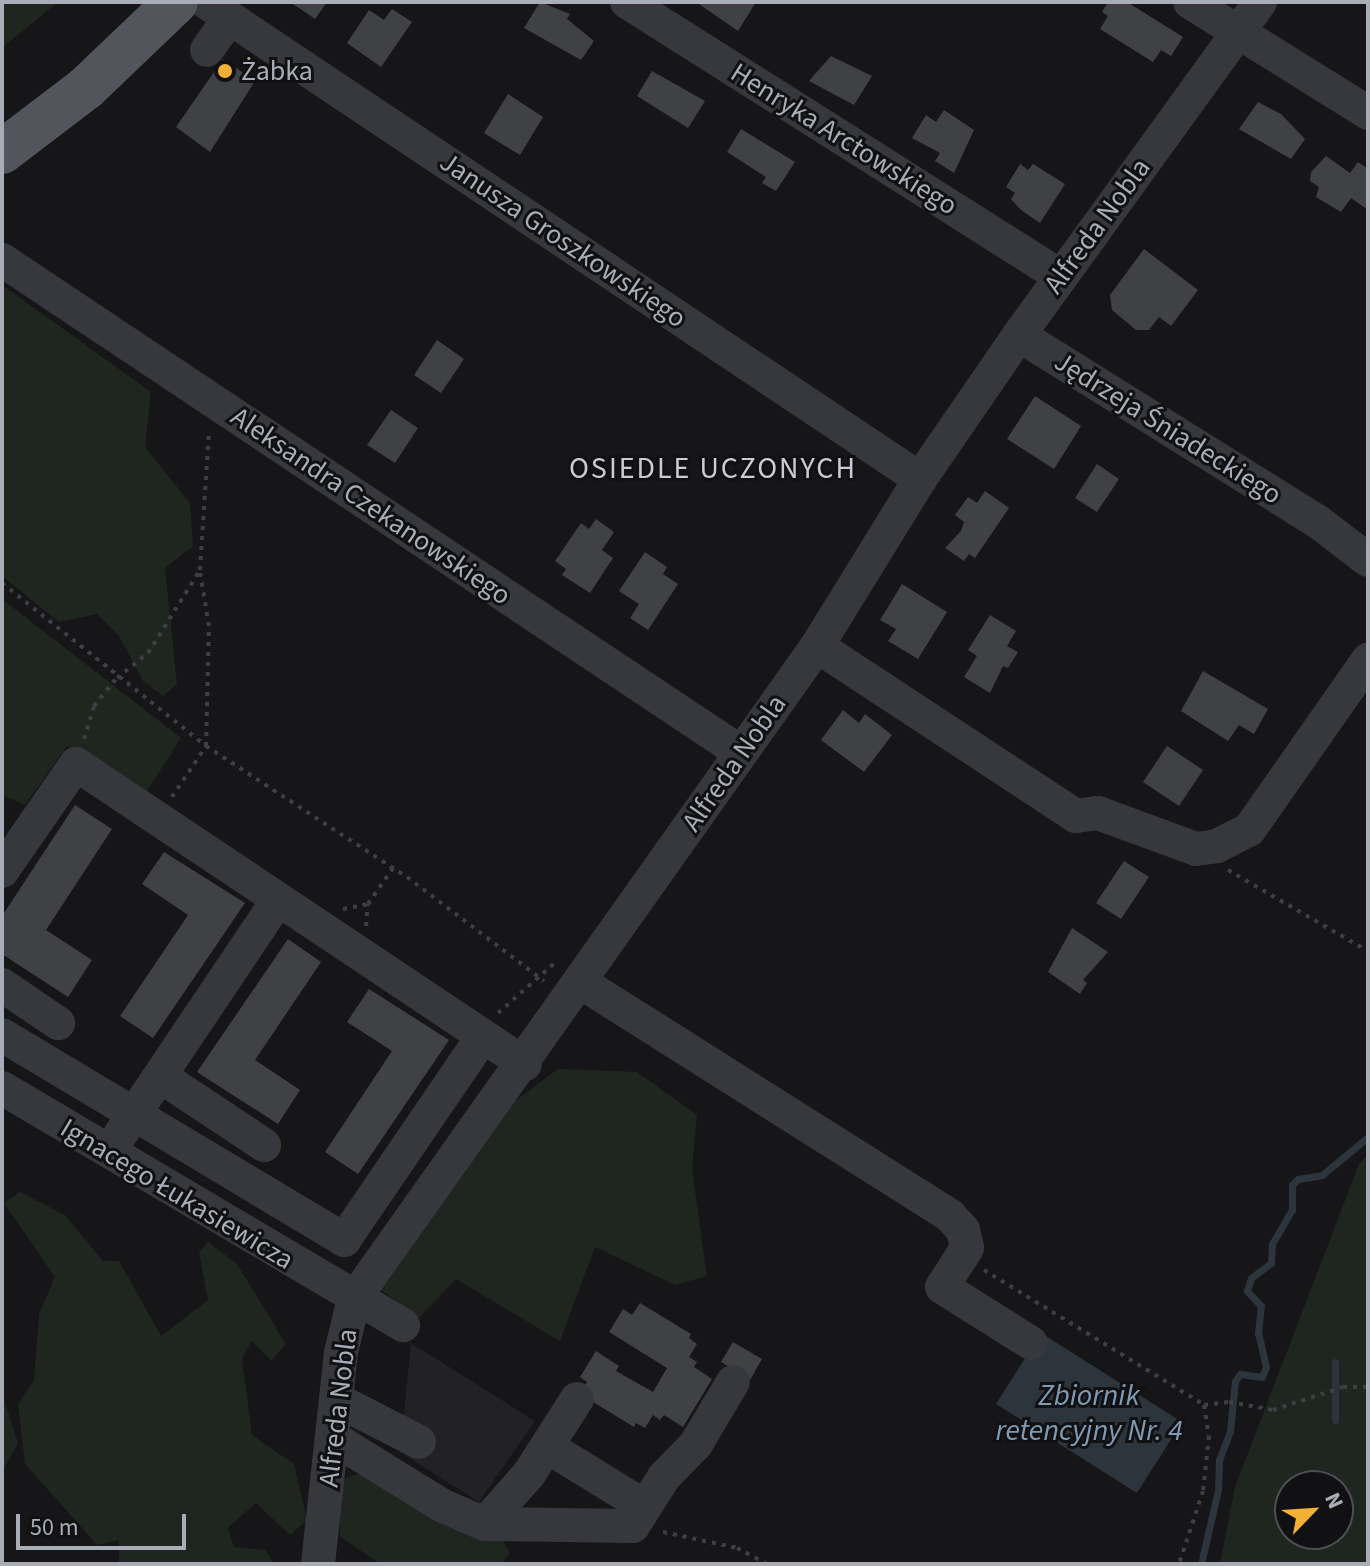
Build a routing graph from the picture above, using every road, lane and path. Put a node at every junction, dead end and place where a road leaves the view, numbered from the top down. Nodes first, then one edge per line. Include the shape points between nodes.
1 (176, 2) edge
2 (627, 2) edge
3 (1190, 2) edge
4 (1260, 2) edge
5 (218, 10) edge
6 (1239, 33) junction
7 (207, 50) dead end
8 (1368, 113) edge
9 (2, 152) edge
10 (2, 260) edge
11 (1060, 276) junction
12 (1019, 335) junction
13 (206, 396) junction
14 (920, 479) junction
15 (1368, 560) edge
16 (200, 570) junction
17 (2, 583) edge
18 (817, 646) junction
19 (1368, 660) edge
20 (117, 678) junction
21 (206, 746) junction
22 (740, 752) junction
23 (76, 764) junction
24 (166, 805) dead end
25 (1196, 849) junction
26 (393, 868) junction
27 (2, 871) edge
28 (278, 900) junction
29 (368, 904) dead end
30 (1368, 951) edge
31 (541, 978) junction
32 (2, 985) edge
33 (575, 993) junction
34 (58, 1023) dead end
35 (2, 1035) edge
36 (483, 1036) junction
37 (525, 1064) junction
38 (160, 1076) junction
39 (2, 1088) edge
40 (133, 1116) junction
41 (264, 1145) dead end
42 (108, 1155) junction
43 (963, 1255) junction
44 (354, 1299) junction
45 (403, 1325) dead end
46 (1031, 1343) dead end
47 (733, 1382) dead end
48 (1368, 1387) edge
49 (577, 1399) dead end
50 (337, 1400) junction
51 (1204, 1405) junction
52 (333, 1438) junction
53 (419, 1442) dead end
54 (548, 1447) junction
55 (639, 1516) junction
56 (485, 1524) junction
57 (318, 1564) edge
58 (767, 1564) edge
59 (1179, 1564) edge

1 - 9 main road via 86,88
2 - 11 street, Henryka Arctowskiego
3 - 6 street
4 - 6 street, Alfreda Nobla
5 - 7 street
5 - 14 street, Janusza Groszkowskiego
6 - 8 street
6 - 11 street, Alfreda Nobla
10 - 13 street, Aleksandra Czekanowskiego
11 - 12 street, Alfreda Nobla
12 - 14 street, Alfreda Nobla
12 - 15 street, Jędrzeja Śniadeckiego via 1317,521
13 - 16 path via 211,457
13 - 22 street, Aleksandra Czekanowskiego
14 - 18 street, Alfreda Nobla
16 - 20 path via 148,653
16 - 21 path via 209,626
17 - 20 path
18 - 22 street, Alfreda Nobla
18 - 25 street via 1076,816 1098,813
19 - 25 street via 1249,830 1217,846
20 - 21 path
20 - 23 path via 94,706
21 - 24 path
21 - 26 path
22 - 33 street, Alfreda Nobla
23 - 27 street
23 - 28 street
25 - 30 path via 1281,905
26 - 29 path
26 - 31 path
28 - 36 street
28 - 38 street
31 - 33 path
31 - 36 path via 498,1013
32 - 34 street
33 - 37 street, Alfreda Nobla
33 - 43 street via 950,1216 963,1230
35 - 40 street
36 - 37 street
36 - 40 street via 344,1240
37 - 44 street, Alfreda Nobla
38 - 40 street
38 - 41 street
39 - 42 street, Ignacego Łukasiewicza
40 - 42 street
42 - 44 street, Ignacego Łukasiewicza
43 - 46 street via 942,1287
43 - 51 path
44 - 45 street, Ignacego Łukasiewicza
44 - 50 street, Alfreda Nobla
47 - 55 street via 696,1444
48 - 51 path via 1343,1387 1273,1410 1229,1402
49 - 54 street
50 - 52 street, Alfreda Nobla
50 - 53 street
51 - 59 path via 1209,1436 1203,1491
52 - 56 street via 441,1505
52 - 57 street, Alfreda Nobla
54 - 55 street
54 - 56 street
55 - 56 street
55 - 58 path via 737,1548

